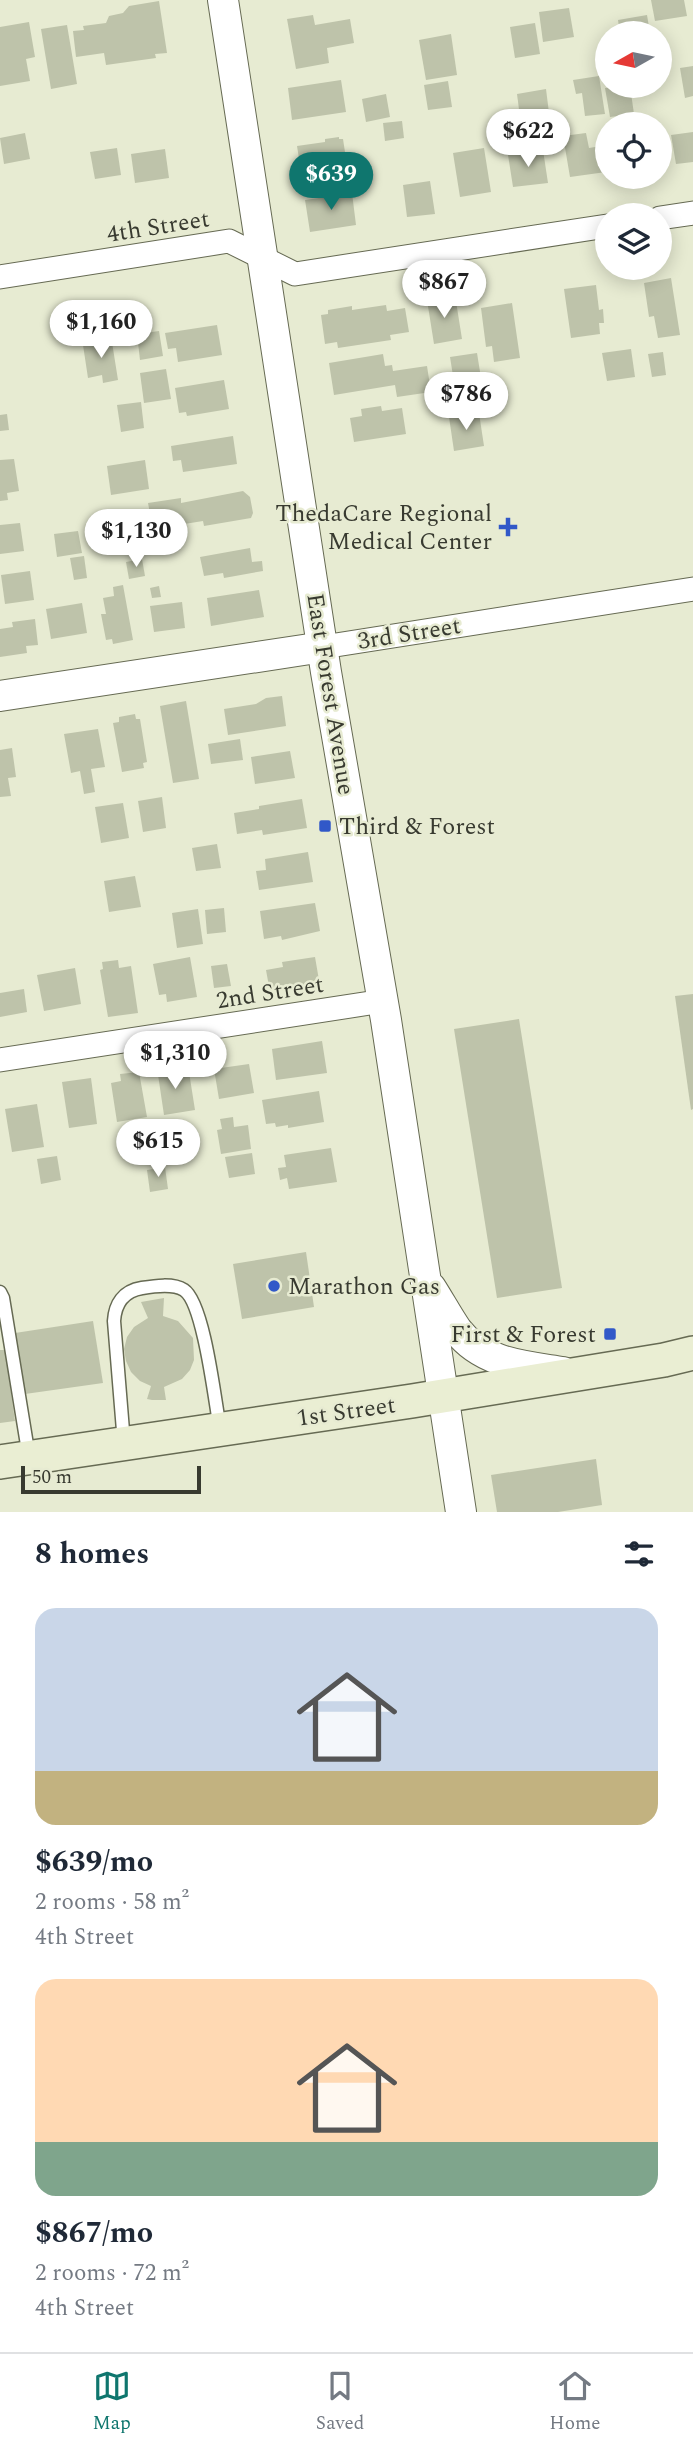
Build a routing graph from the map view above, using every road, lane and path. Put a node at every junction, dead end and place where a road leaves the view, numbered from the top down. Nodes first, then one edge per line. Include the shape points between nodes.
1 (223, 0) edge
2 (693, 213) edge
3 (672, 216) edge
4 (595, 228) edge
5 (265, 260) junction
6 (0, 277) edge
7 (693, 589) edge
8 (323, 647) junction
9 (0, 696) edge
10 (383, 1001) junction
11 (0, 1060) edge
12 (426, 1279) junction
13 (0, 1292) edge
14 (4, 1332) edge
15 (692, 1353) edge
16 (577, 1374) junction
17 (443, 1396) junction
18 (220, 1429) junction
19 (124, 1444) junction
20 (15, 1460) edge
21 (461, 1512) edge

1 - 5 street, East Forest Avenue
2 - 3 street
4 - 5 street, 4th Street via 295,274
5 - 6 street, 4th Street via 229,241
5 - 8 street, East Forest Avenue
7 - 8 street, 3rd Street
8 - 9 street, 3rd Street
8 - 10 street, East Forest Avenue
10 - 11 street, 2nd Street
10 - 12 street, East Forest Avenue
12 - 16 street via 458,1332 476,1348 516,1365
12 - 17 street, East Forest Avenue
13 - 14 lane
14 - 20 lane
15 - 16 main road, 1st Street
16 - 17 main road, 1st Street
17 - 18 main road, 1st Street
17 - 21 street, East Forest Avenue
18 - 19 main road, 1st Street
18 - 19 lane via 206,1346 189,1294 181,1288 145,1287 124,1295 115,1309
19 - 20 main road, 1st Street

